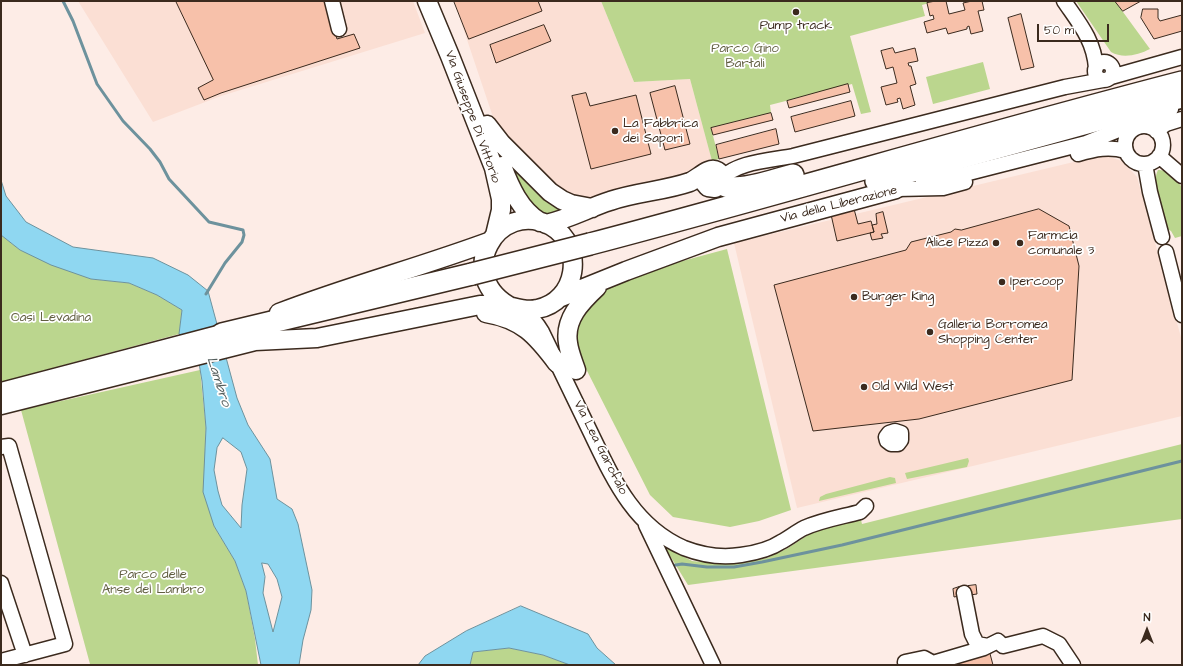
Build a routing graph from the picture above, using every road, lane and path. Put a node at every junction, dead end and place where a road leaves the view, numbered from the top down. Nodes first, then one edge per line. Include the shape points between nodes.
1 (332, 1) edge
2 (427, 1) edge
3 (438, 1) edge
4 (1064, 1) edge
5 (339, 29) dead end
6 (1182, 57) edge
7 (1103, 70) junction
8 (1182, 82) edge
9 (1182, 97) edge
10 (1182, 105) edge
11 (1182, 119) edge
12 (1020, 124) junction
13 (487, 125) junction
14 (1156, 131) junction
15 (1126, 151) junction
16 (979, 153) junction
17 (1159, 156) junction
18 (1146, 164) junction
19 (1182, 176) edge
20 (922, 178) junction
21 (714, 179) junction
22 (896, 188) junction
23 (598, 205) junction
24 (543, 223) junction
25 (493, 238) junction
26 (584, 250) junction
27 (474, 279) junction
28 (604, 280) junction
29 (559, 298) junction
30 (1180, 300) edge
31 (518, 309) junction
32 (1182, 314) edge
33 (410, 318) junction
34 (224, 341) junction
35 (255, 341) junction
36 (188, 351) junction
37 (557, 363) junction
38 (576, 370) dead end
39 (1, 392) edge
40 (1, 405) edge
41 (1, 447) edge
42 (866, 506) dead end
43 (644, 521) junction
44 (664, 537) junction
45 (660, 557) junction
46 (1, 583) edge
47 (964, 593) dead end
48 (988, 646) junction
49 (25, 655) junction
50 (1, 661) edge
51 (905, 662) dead end
52 (713, 665) edge
53 (1073, 665) edge

1 - 5 street
2 - 25 main road, Via Giuseppe Di Vittorio via 494,168 501,210
3 - 13 main road, Via Giuseppe Di Vittorio
4 - 7 street via 1088,38
6 - 7 street via 1146,66
7 - 21 street via 1065,87 793,156 752,164
8 - 12 highway
9 - 16 highway
10 - 20 street via 1086,143 953,177
11 - 14 street via 1166,124
12 - 21 highway via 925,139 744,187 728,187
12 - 26 highway
13 - 23 main road via 501,143 550,192 571,204
13 - 24 main road, Via Giuseppe Di Vittorio via 518,200 531,217
14 - 15 street via 1144,126 1132,131 1126,140
14 - 17 street via 1163,142
15 - 18 street via 1134,161
15 - 22 street, Via della Liberazione via 1097,149 943,188
16 - 20 highway
16 - 26 highway
17 - 18 street
17 - 19 street
18 - 30 street via 1150,192 1162,237 1170,242 1170,248 1166,252
20 - 22 highway
21 - 23 main road via 690,182
22 - 28 main road, Via della Liberazione via 718,236
23 - 24 main road via 564,220
23 - 26 main road via 575,230 571,239
24 - 25 main road via 525,220 517,222 505,227
24 - 26 main road, Via Giuseppe Di Vittorio
25 - 31 main road, Via Giuseppe Di Vittorio via 484,258 484,275 495,295 503,303
25 - 34 main road via 444,258 321,297
26 - 27 highway
26 - 29 main road via 573,264 573,273 567,288
27 - 34 highway
27 - 35 highway
28 - 29 main road, Via della Liberazione
28 - 38 main road via 580,303 568,325 568,344
29 - 31 main road, Via della Liberazione via 545,307
30 - 32 street
31 - 33 main road, Via della Liberazione via 498,304 480,305
31 - 37 street, Via Lea Garofalo via 530,315 537,323
33 - 35 main road via 317,338
33 - 37 main road via 458,312 502,316 535,336
34 - 35 main road
34 - 36 main road
36 - 39 main road
36 - 40 main road
37 - 43 street, Via Lea Garofalo via 609,470 626,499
41 - 49 street via 9,446 65,644
42 - 44 street, Via Lea Garofalo via 860,512 804,528 780,543 739,556 697,553
43 - 44 street, Via Lea Garofalo
43 - 45 street
44 - 45 street
45 - 52 street
46 - 49 street
47 - 48 street via 974,640 977,644
48 - 51 street via 933,663 924,658
48 - 53 street via 998,641 1003,646 1043,636 1059,644
49 - 50 street

